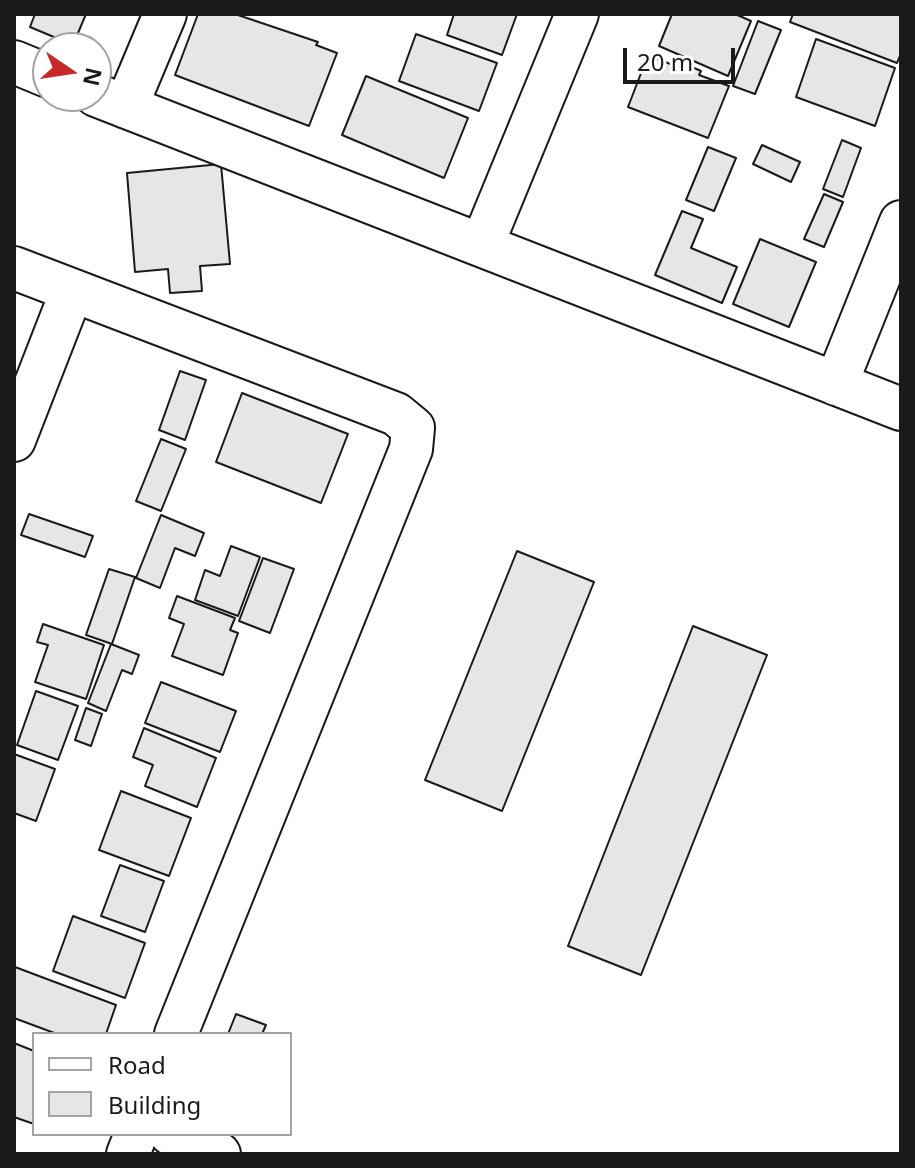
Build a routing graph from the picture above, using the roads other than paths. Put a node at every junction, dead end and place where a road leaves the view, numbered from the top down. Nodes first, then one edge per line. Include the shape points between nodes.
1 (165, 14) edge
2 (577, 14) edge
3 (112, 99) edge
4 (112, 101) edge
5 (901, 222) edge
6 (482, 245) junction
7 (14, 268) edge
8 (72, 291) junction
9 (836, 384) junction
10 (901, 409) edge
11 (14, 440) edge
12 (177, 1032) edge
13 (176, 1136) edge
14 (219, 1154) edge

1 - 3 street
2 - 6 street
4 - 6 street
5 - 9 street
6 - 9 street
7 - 8 street
8 - 11 street
8 - 12 street via 396,414 413,428 411,449
9 - 10 street
13 - 14 street

